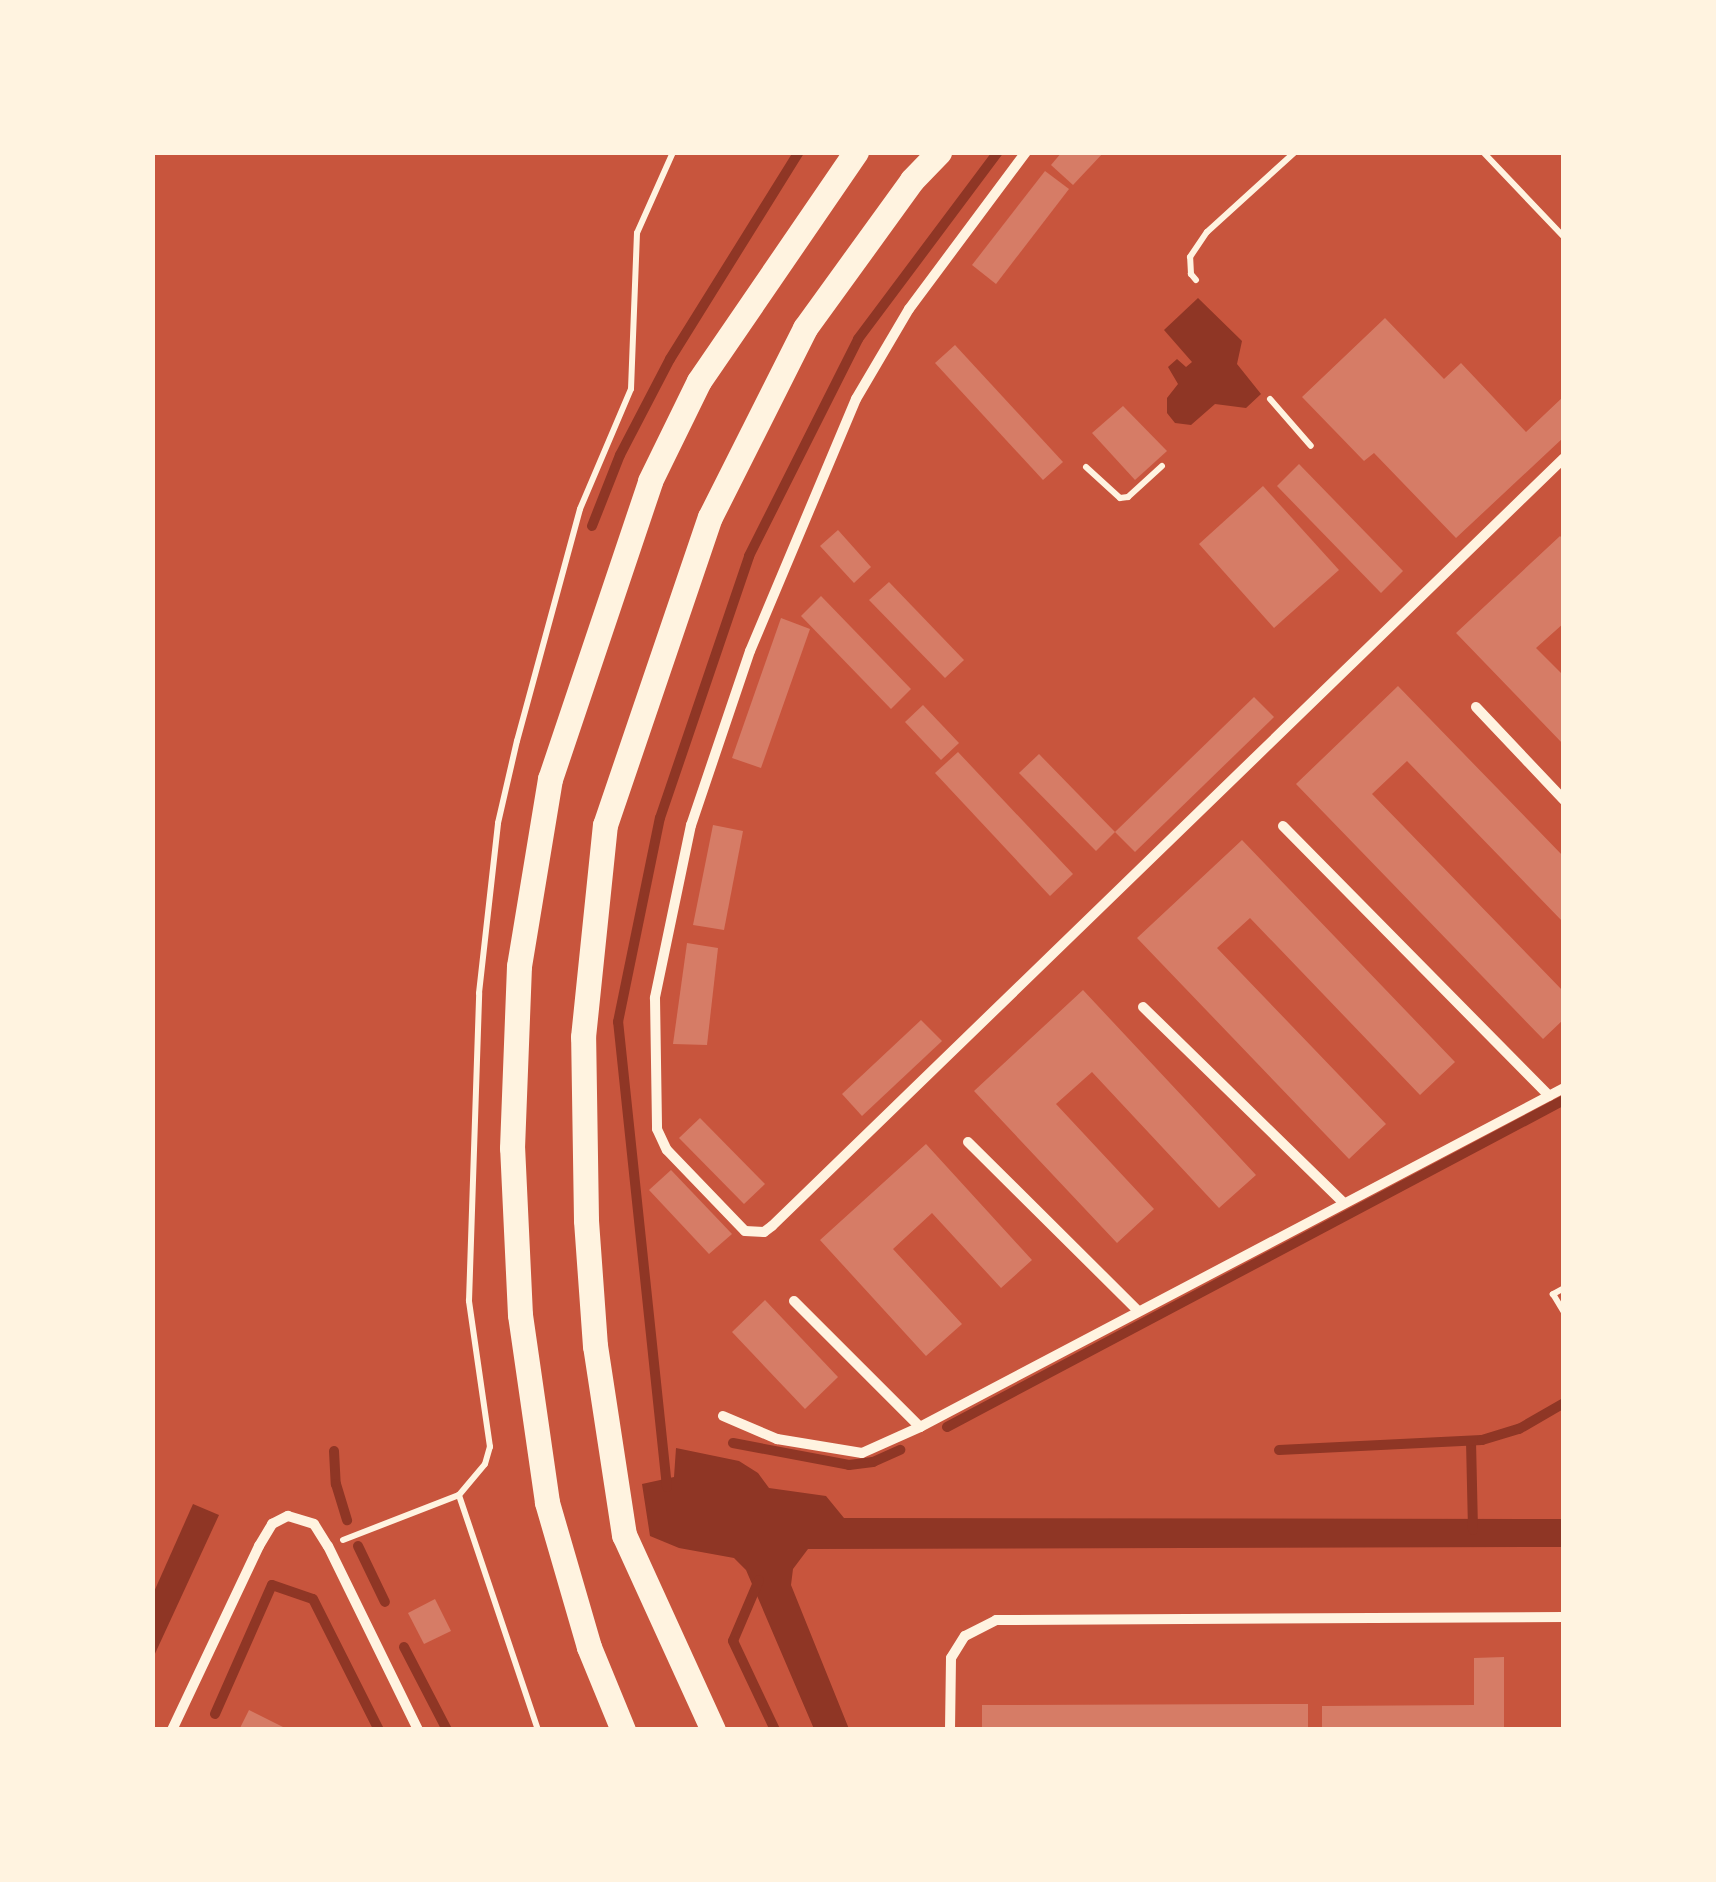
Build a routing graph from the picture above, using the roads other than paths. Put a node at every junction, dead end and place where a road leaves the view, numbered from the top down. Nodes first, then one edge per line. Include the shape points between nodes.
1 (856, 152) edge
2 (938, 152) edge
3 (1026, 152) edge
4 (1564, 458) edge
5 (1476, 708) dead end
6 (1564, 800) edge
7 (1283, 826) dead end
8 (1143, 1006) dead end
9 (1564, 1088) edge
10 (1548, 1096) junction
11 (968, 1142) dead end
12 (1343, 1202) junction
13 (794, 1301) dead end
14 (1137, 1310) junction
15 (722, 1416) dead end
16 (920, 1427) junction
17 (1564, 1618) edge
18 (172, 1730) edge
19 (418, 1730) edge
20 (623, 1730) edge
21 (713, 1730) edge
22 (950, 1730) edge

1 - 20 highway via 699,382 650,481 550,779 520,966 512,1148 520,1315 548,1502 589,1647
2 - 21 highway via 805,328 719,500 605,825 583,1037 594,1346 624,1535
3 - 4 street via 909,309 856,399 750,652 692,825 655,998 657,1129 667,1150 745,1231 772,1226
5 - 6 street
7 - 10 street
8 - 12 street
9 - 10 street
10 - 12 street
11 - 14 street
12 - 14 street
13 - 16 street
14 - 16 street
15 - 16 street via 777,1439 862,1452
17 - 22 street via 996,1620 966,1636 951,1658
18 - 19 street via 272,1524 288,1516 314,1524 328,1546

